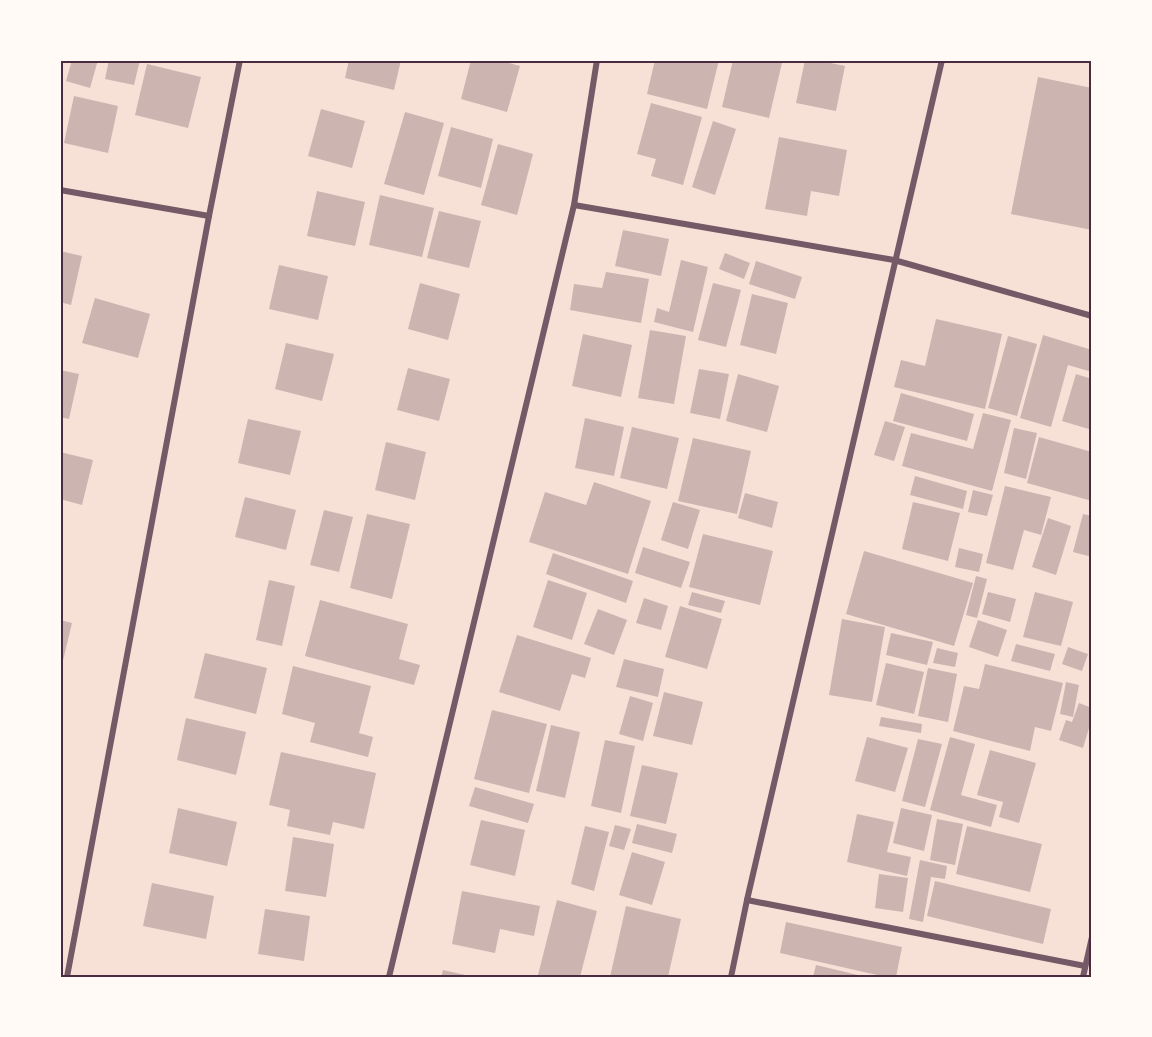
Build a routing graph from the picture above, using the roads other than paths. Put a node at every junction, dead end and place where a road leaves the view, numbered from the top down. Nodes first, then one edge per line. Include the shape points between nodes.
1 (240, 60) edge
2 (597, 60) edge
3 (942, 60) edge
4 (60, 190) edge
5 (574, 205) junction
6 (209, 216) junction
7 (894, 260) junction
8 (1092, 316) edge
9 (747, 900) junction
10 (1092, 937) edge
11 (1085, 966) junction
12 (67, 977) edge
13 (389, 977) edge
14 (731, 977) edge
15 (1083, 977) edge

1 - 6 street
2 - 5 street
3 - 7 street
4 - 6 street
5 - 7 street
5 - 13 street
6 - 12 street
7 - 8 street
7 - 9 street
9 - 11 street
9 - 14 street
10 - 11 street
11 - 15 street

